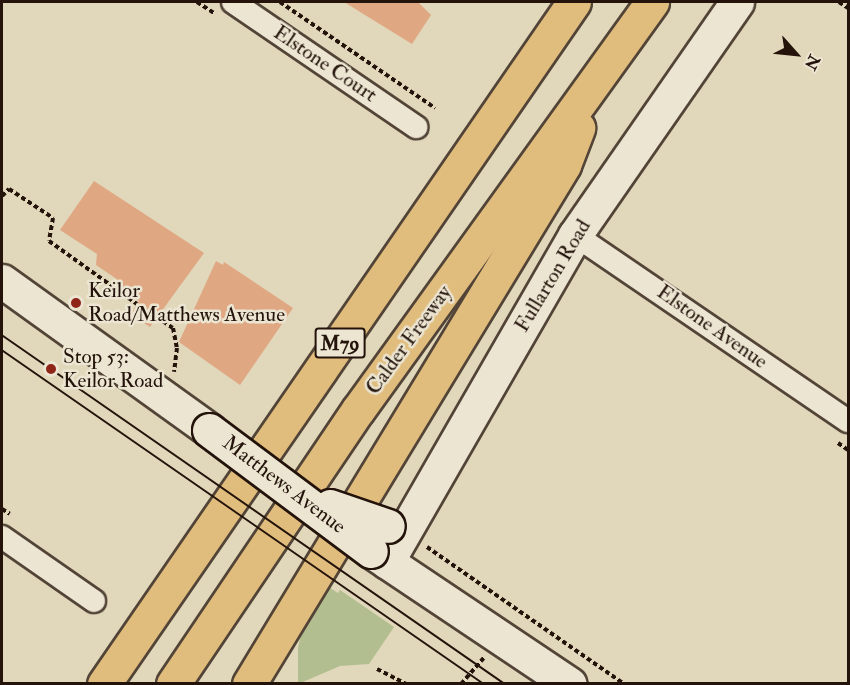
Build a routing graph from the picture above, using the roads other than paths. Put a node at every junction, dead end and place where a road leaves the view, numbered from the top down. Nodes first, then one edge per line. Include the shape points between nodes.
1 (233, 2) edge
2 (574, 2) edge
3 (652, 2) edge
4 (737, 2) edge
5 (594, 84) junction
6 (416, 127) dead end
7 (575, 235) junction
8 (2, 281) edge
9 (849, 421) edge
10 (2, 537) edge
11 (397, 538) junction
12 (94, 600) dead end
13 (104, 684) edge
14 (174, 684) edge
15 (249, 684) edge
16 (570, 684) edge

1 - 6 street, Elstone Court
2 - 13 highway, M79
3 - 5 highway, Calder Freeway / M79
4 - 7 main road, Fullarton Road
5 - 14 highway, Calder Freeway / M79 via 358,410
5 - 15 highway via 564,165
7 - 9 street, Elstone Avenue
7 - 11 main road, Fullarton Road
8 - 11 main road, Matthews Avenue, bridge via 292,490
10 - 12 street
11 - 16 main road, Matthews Avenue

